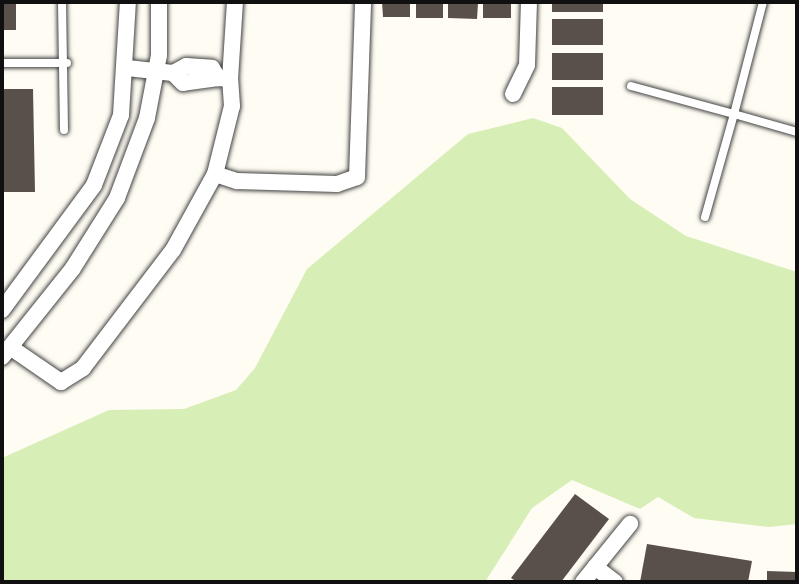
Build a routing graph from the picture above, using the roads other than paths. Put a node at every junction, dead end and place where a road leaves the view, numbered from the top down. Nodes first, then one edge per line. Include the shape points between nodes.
1 (62, 2) edge
2 (128, 2) edge
3 (159, 2) edge
4 (235, 2) edge
5 (363, 2) edge
6 (529, 2) edge
7 (763, 2) edge
8 (2, 63) edge
9 (67, 63) junction
10 (127, 68) junction
11 (156, 71) junction
12 (224, 79) junction
13 (631, 86) dead end
14 (513, 94) dead end
15 (734, 114) junction
16 (64, 130) dead end
17 (797, 132) edge
18 (215, 174) junction
19 (705, 217) dead end
20 (2, 310) edge
21 (6, 352) edge
22 (630, 524) dead end
23 (595, 567) junction
24 (583, 582) edge
25 (615, 582) edge

1 - 9 lane
2 - 10 street
3 - 11 street
4 - 12 street
5 - 18 street via 357,177 337,184 236,181
6 - 14 street via 527,65
7 - 15 lane
8 - 9 lane
9 - 16 lane
10 - 11 street
10 - 20 street via 121,115 93,185
11 - 12 street via 173,73 183,83
11 - 21 street via 147,118 117,198 74,268
12 - 18 street via 232,106
13 - 15 lane
15 - 17 lane
15 - 19 lane
18 - 21 street via 173,250 83,368 61,382
22 - 23 street
23 - 24 street
23 - 25 street

